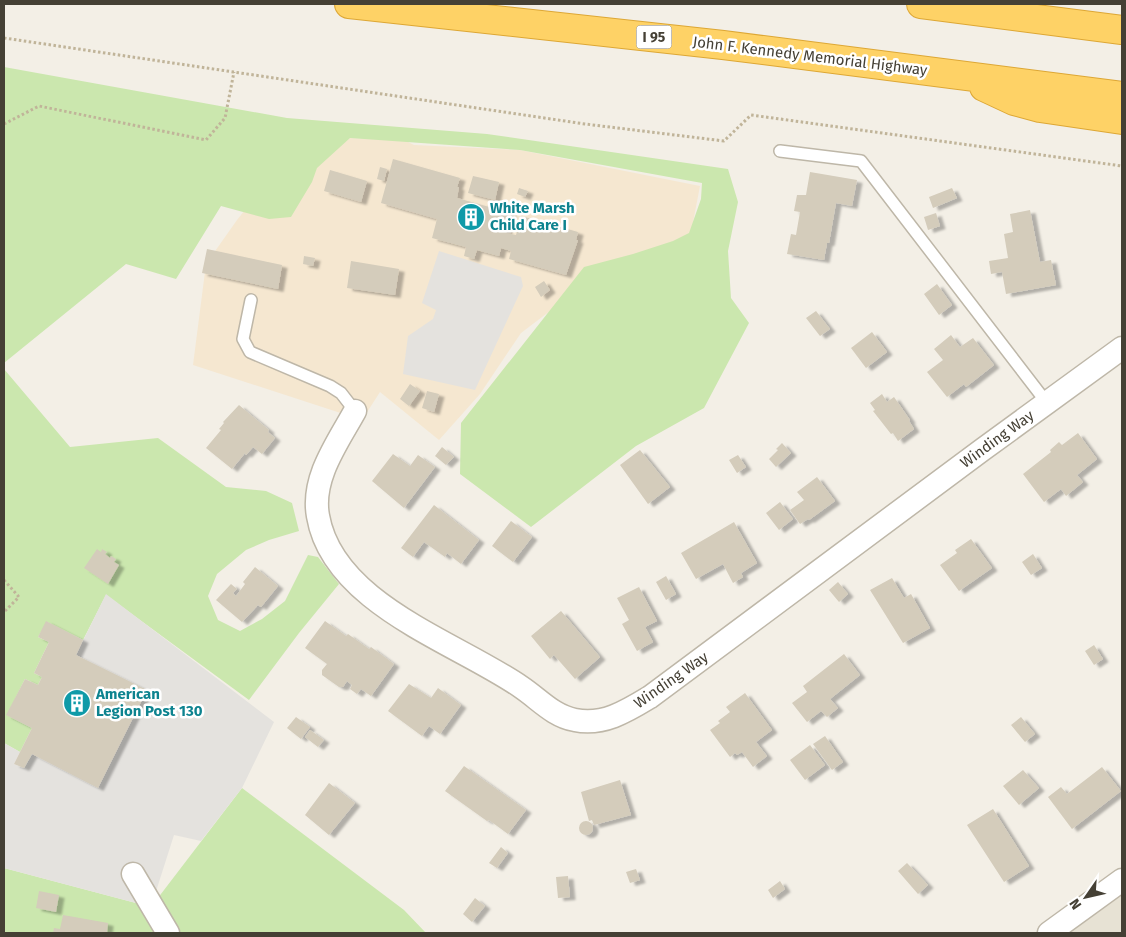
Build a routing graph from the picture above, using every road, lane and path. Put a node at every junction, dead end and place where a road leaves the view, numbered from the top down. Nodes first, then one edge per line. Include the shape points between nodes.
1 (349, 4) edge
2 (921, 4) edge
3 (1122, 30) edge
4 (4, 38) edge
5 (234, 72) junction
6 (958, 75) junction
7 (1122, 96) edge
8 (1122, 120) edge
9 (4, 124) edge
10 (780, 151) dead end
11 (1122, 166) edge
12 (251, 300) dead end
13 (1122, 348) edge
14 (1047, 403) junction
15 (355, 410) joint
16 (4, 580) edge
17 (4, 612) edge
18 (133, 874) dead end
19 (1122, 880) edge
20 (168, 933) edge
21 (1049, 933) edge

1 - 6 highway, John F. Kennedy Memorial Highway / I 95 via 723,45
2 - 3 highway
4 - 5 path
5 - 9 path via 225,118 206,140 39,106
5 - 11 path via 585,124 724,141 751,115
6 - 7 highway, John F. Kennedy Memorial Highway / I 95
6 - 8 highway via 1025,105
10 - 14 lane via 861,161
12 - 15 lane via 243,339 250,352 330,386 341,393
13 - 14 street, Winding Way
14 - 15 street, Winding Way via 650,697 628,710 592,721 562,716 547,708 522,687 431,636 378,601 347,575 322,530 317,501 323,472
16 - 17 path via 19,597
18 - 20 street
19 - 21 street

